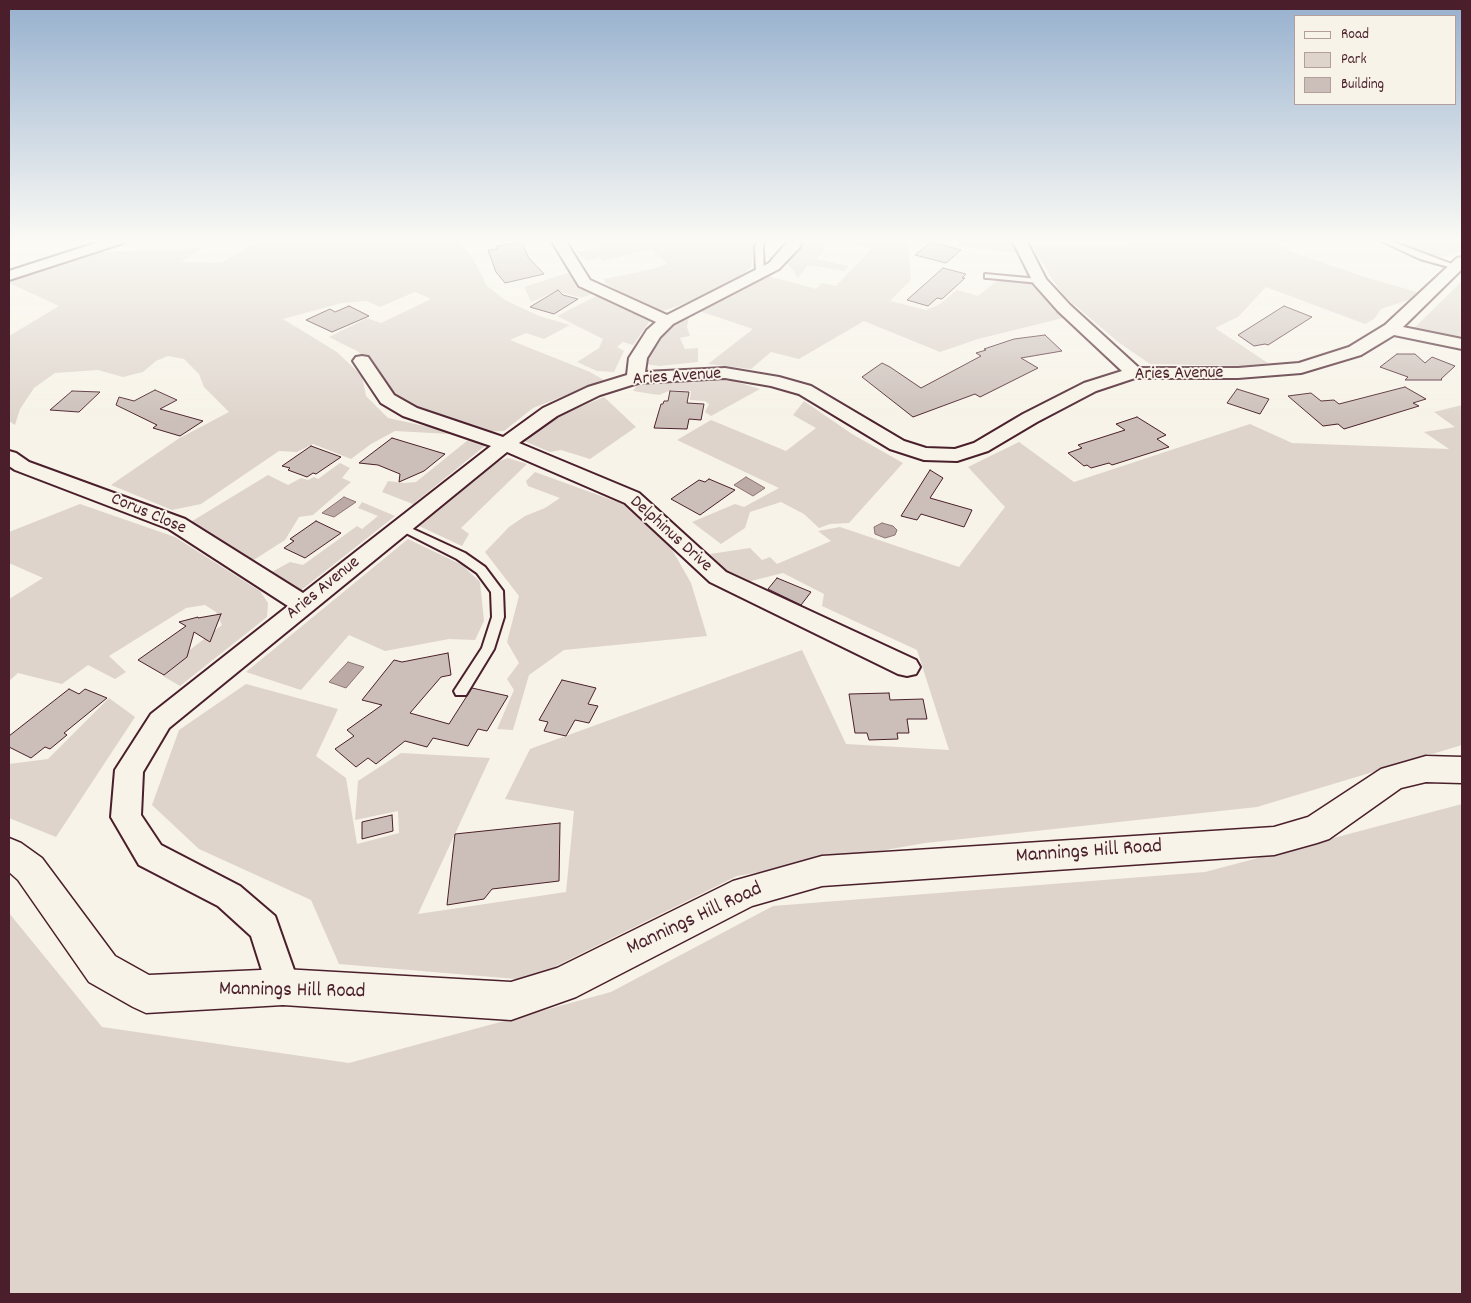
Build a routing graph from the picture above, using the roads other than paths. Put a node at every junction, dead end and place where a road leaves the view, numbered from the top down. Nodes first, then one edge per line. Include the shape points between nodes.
1 (623, 301) edge
2 (706, 301) edge
3 (1057, 301) edge
4 (1420, 301) edge
5 (667, 321) junction
6 (1391, 329) junction
7 (1462, 344) edge
8 (362, 361) dead end
9 (1134, 374) junction
10 (636, 378) junction
11 (504, 444) junction
12 (9, 457) edge
13 (402, 527) junction
14 (304, 605) junction
15 (907, 667) dead end
16 (460, 691) dead end
17 (1462, 770) edge
18 (9, 853) edge
19 (284, 987) junction

1 - 5 street
2 - 5 street
3 - 9 street
4 - 6 street, Aries Avenue
5 - 10 street via 653,334 638,358
6 - 7 street
6 - 9 street, Aries Avenue via 1355,351 1301,368 1238,373
8 - 11 street, Delphinus Drive via 388,400 410,412
9 - 10 street, Aries Avenue via 1090,387 981,448 957,455 924,454 897,445 805,390 773,380 725,373
10 - 11 street, Aries Avenue via 550,412
11 - 13 street, Aries Avenue
11 - 15 street, Delphinus Drive via 632,498 718,577
12 - 14 street, Corus Close via 22,466 177,524
13 - 14 street, Aries Avenue
13 - 16 lane via 461,556 481,570 497,591 498,618 488,650
14 - 19 street, Aries Avenue via 160,721 129,770 126,817 150,855 229,896 264,927
17 - 19 main road, Mannings Hill Road via 1426,769 1392,778 1317,829 1274,841 822,871 745,892 563,984 511,1000
18 - 19 main road, Mannings Hill Road via 30,870 102,969 146,994

